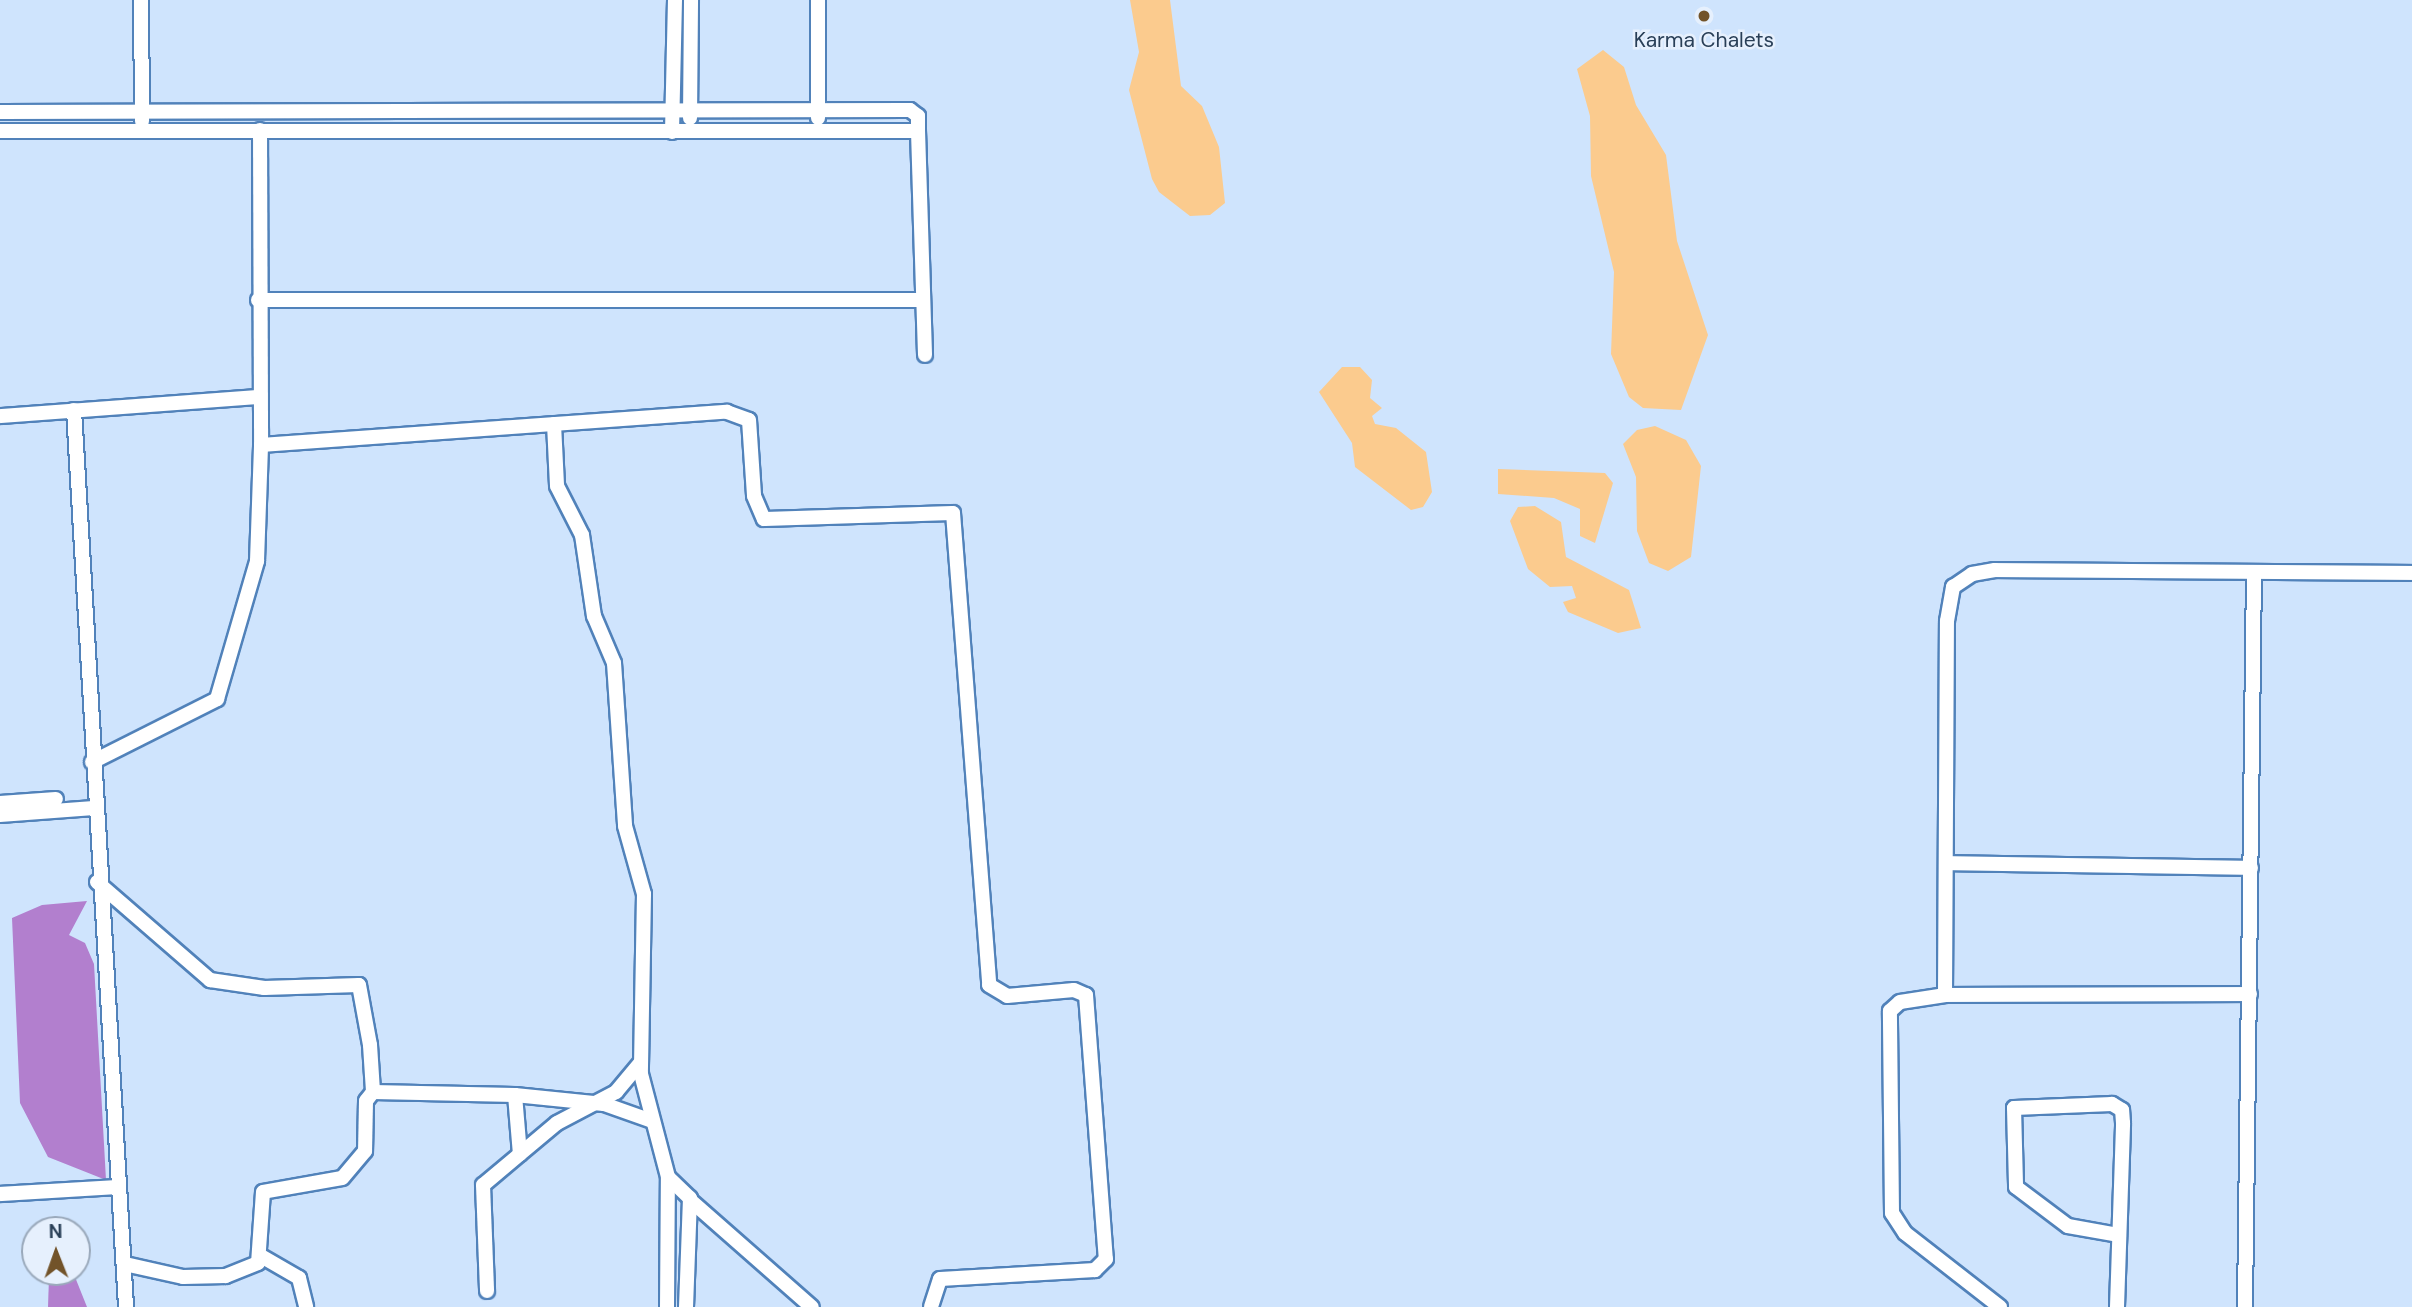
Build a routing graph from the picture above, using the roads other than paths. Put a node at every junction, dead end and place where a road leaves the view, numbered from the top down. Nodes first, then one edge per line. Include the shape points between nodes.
1 (141, 0) edge
2 (676, 0) edge
3 (691, 0) edge
4 (818, 0) edge
5 (672, 110) junction
6 (690, 110) junction
7 (818, 110) junction
8 (0, 112) edge
9 (142, 112) junction
10 (260, 130) junction
11 (817, 130) junction
12 (0, 131) edge
13 (142, 131) junction
14 (918, 131) junction
15 (672, 132) junction
16 (690, 132) junction
17 (258, 300) junction
18 (923, 300) junction
19 (925, 355) dead end
20 (257, 397) junction
21 (74, 410) junction
22 (0, 416) edge
23 (554, 424) junction
24 (261, 445) junction
25 (2254, 573) junction
26 (2412, 573) edge
27 (92, 762) junction
28 (56, 799) dead end
29 (0, 803) edge
30 (94, 808) junction
31 (0, 815) edge
32 (1946, 863) junction
33 (2251, 868) junction
34 (97, 882) junction
35 (2250, 994) junction
36 (1945, 995) junction
37 (641, 1062) junction
38 (373, 1092) junction
39 (514, 1095) junction
40 (597, 1103) junction
41 (652, 1122) junction
42 (520, 1154) junction
43 (668, 1177) junction
44 (119, 1187) junction
45 (0, 1194) edge
46 (690, 1200) junction
47 (2119, 1235) junction
48 (261, 1256) junction
49 (125, 1264) junction
50 (487, 1291) dead end
51 (126, 1307) edge
52 (306, 1307) edge
53 (667, 1307) edge
54 (686, 1307) edge
55 (812, 1307) edge
56 (931, 1307) edge
57 (2000, 1307) edge
58 (2117, 1307) edge
59 (2245, 1307) edge

1 - 9 street
2 - 5 street
3 - 6 street
4 - 7 street
5 - 6 street
5 - 9 street
5 - 15 street
6 - 7 street
6 - 16 street
7 - 11 street
7 - 14 street via 910,110 918,116
8 - 9 street
9 - 13 street
10 - 13 street
10 - 15 street
10 - 17 street
11 - 14 street
11 - 16 street
12 - 13 street
14 - 18 street
15 - 16 street
17 - 18 street
17 - 20 street
18 - 19 street
20 - 21 street
20 - 24 street
21 - 22 street
21 - 27 street
23 - 24 street
23 - 37 street via 557,486 582,535 594,616 614,663 625,826 644,894
23 - 56 street via 741,413 748,420 754,496 764,519 953,513 989,985 1007,996 1074,990 1086,995 1106,1259 1095,1270 940,1279
24 - 27 street via 257,561 217,699
25 - 26 street
25 - 32 street via 1995,570 1972,574 1953,587 1947,621
25 - 33 street
27 - 30 street
28 - 29 street
30 - 31 street
30 - 34 street
32 - 33 street
32 - 36 street
33 - 35 street
34 - 38 street via 210,980 264,988 359,985
34 - 44 street
35 - 36 street
35 - 59 street
36 - 57 street via 1900,1002 1890,1010 1892,1213 1905,1233
37 - 40 street via 629,1081
37 - 41 street
38 - 39 street
38 - 48 street via 366,1101 365,1151 351,1172 260,1194
39 - 40 street
39 - 42 street
40 - 41 street
40 - 42 street via 557,1123
41 - 43 street
42 - 50 street via 483,1185
43 - 46 street
43 - 53 street
44 - 45 street
44 - 49 street
46 - 54 street
46 - 55 street
47 - 47 street via 2068,1226 2016,1187 2013,1114 2020,1103 2112,1104 2122,1110
47 - 58 street
48 - 49 street via 250,1268 226,1276 160,1277
48 - 52 street via 299,1278
49 - 51 street

